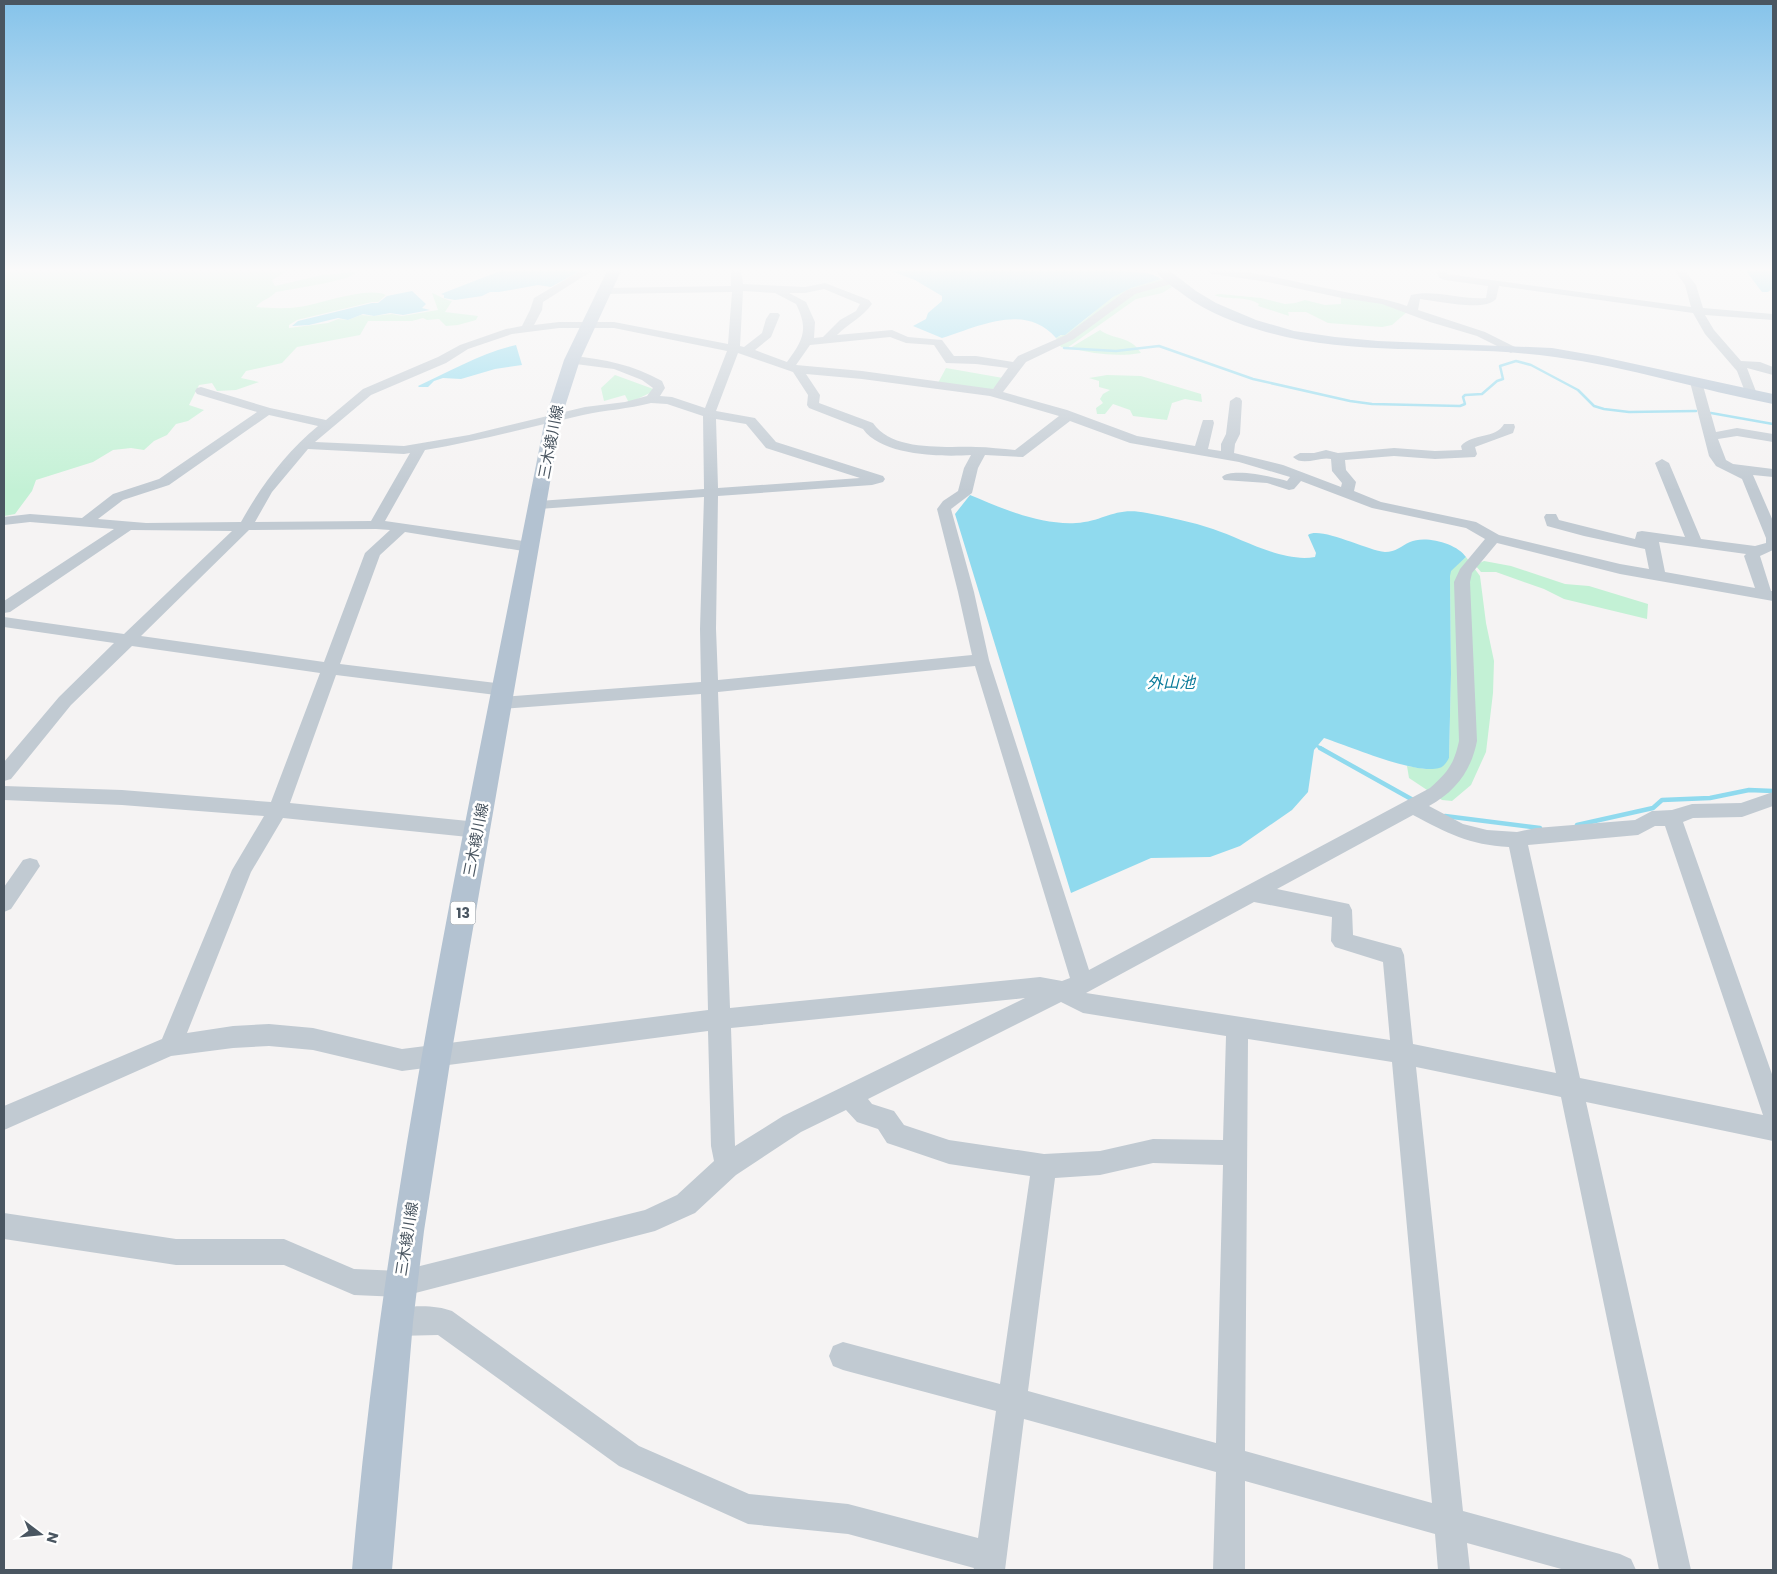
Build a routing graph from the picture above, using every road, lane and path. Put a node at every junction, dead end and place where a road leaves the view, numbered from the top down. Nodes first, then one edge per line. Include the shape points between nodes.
1 (471, 344) edge
2 (579, 344) edge
3 (717, 344) edge
4 (740, 344) edge
5 (750, 344) edge
6 (806, 344) edge
7 (940, 344) edge
8 (1053, 344) edge
9 (1383, 344) edge
10 (1502, 344) edge
11 (1722, 344) edge
12 (740, 349) junction
13 (1511, 349) junction
14 (572, 360) junction
15 (1740, 364) junction
16 (1016, 366) junction
17 (794, 369) junction
18 (1773, 370) edge
19 (1696, 382) junction
20 (201, 391) dead end
21 (996, 393) junction
22 (1751, 394) junction
23 (1773, 399) edge
24 (652, 400) junction
25 (1236, 401) dead end
26 (267, 411) junction
27 (709, 414) junction
28 (1068, 416) junction
29 (554, 420) junction
30 (1208, 423) dead end
31 (327, 424) junction
32 (1509, 427) dead end
33 (1710, 437) junction
34 (1773, 438) edge
35 (305, 446) junction
36 (420, 447) junction
37 (980, 451) junction
38 (1202, 452) junction
39 (1227, 456) junction
40 (1300, 457) dead end
41 (1338, 457) junction
42 (1662, 463) dead end
43 (1728, 467) junction
44 (1773, 474) edge
45 (1299, 476) junction
46 (1229, 477) dead end
47 (711, 493) junction
48 (1346, 494) junction
49 (539, 505) junction
50 (1551, 517) dead end
51 (4, 521) edge
52 (84, 522) junction
53 (246, 525) junction
54 (376, 525) junction
55 (128, 526) junction
56 (402, 527) junction
57 (1582, 529) junction
58 (1650, 536) junction
59 (1494, 538) junction
60 (1695, 542) junction
61 (530, 545) junction
62 (1756, 551) junction
63 (1580, 560) junction
64 (1658, 576) junction
65 (1769, 596) edge
66 (4, 608) edge
67 (4, 622) edge
68 (129, 640) junction
69 (981, 660) junction
70 (331, 669) junction
71 (710, 687) junction
72 (503, 696) junction
73 (4, 774) edge
74 (4, 794) edge
75 (1773, 799) edge
76 (1413, 806) junction
77 (278, 809) junction
78 (1672, 818) junction
79 (478, 830) junction
80 (1516, 840) junction
81 (30, 866) dead end
82 (1252, 893) junction
83 (4, 903) edge
84 (1083, 984) junction
85 (1062, 992) junction
86 (720, 1019) junction
87 (1237, 1027) junction
88 (170, 1046) junction
89 (1402, 1053) junction
90 (436, 1056) junction
91 (1572, 1088) junction
92 (850, 1096) junction
93 (1773, 1110) edge
94 (4, 1118) edge
95 (1773, 1129) edge
96 (1235, 1153) junction
97 (727, 1166) junction
98 (1044, 1166) junction
99 (4, 1226) edge
100 (400, 1284) junction
101 (396, 1322) junction
102 (843, 1356) dead end
103 (1012, 1401) junction
104 (1231, 1462) junction
105 (1450, 1523) junction
106 (989, 1564) edge
107 (372, 1570) edge
108 (1229, 1570) edge
109 (1454, 1570) edge
110 (1620, 1570) edge
111 (1676, 1570) edge

1 - 31 street via 367,392
2 - 14 main road, 三木綾川線 / 13
3 - 12 street
4 - 12 street
5 - 12 street
6 - 17 street
7 - 16 street via 950,360
8 - 16 street via 1022,359
9 - 13 main road
10 - 13 street
11 - 15 street
12 - 17 street
12 - 27 street
13 - 19 main road via 1554,352
14 - 24 street via 627,367 658,384
14 - 29 main road, 三木綾川線 / 13
15 - 18 street
15 - 22 street
16 - 21 street
17 - 21 street
17 - 37 street via 814,395 813,405 868,426 883,440 946,452
19 - 22 main road
19 - 33 street
20 - 26 street
21 - 28 street
22 - 23 main road
24 - 27 street via 668,400
24 - 29 street via 578,412
25 - 39 street
26 - 31 street
26 - 52 street via 164,482 118,497
27 - 47 street
27 - 47 street via 750,420 771,445 878,479
28 - 37 street via 1018,454
28 - 38 street via 1135,440
29 - 36 street
29 - 49 main road, 三木綾川線 / 13
30 - 38 street
31 - 35 street
32 - 41 street via 1502,435 1475,441 1468,446 1470,454 1394,452
33 - 34 street via 1737,432
33 - 43 street via 1716,456
35 - 36 street via 396,451
35 - 53 street via 266,490
36 - 54 street
37 - 69 street via 971,468 965,493 944,509
38 - 39 street
39 - 45 street
40 - 41 street via 1326,454
41 - 48 street via 1340,471 1349,482
42 - 60 street
43 - 44 street
43 - 62 street via 1748,477 1773,538 1773,545
45 - 46 street via 1289,486 1268,479
45 - 48 street
47 - 49 street
47 - 71 street
48 - 59 street via 1377,505 1471,525
49 - 61 main road, 三木綾川線 / 13
50 - 57 street via 1552,523
51 - 52 street via 30,518
52 - 55 street
53 - 54 street
53 - 55 street
53 - 68 street
54 - 56 street
55 - 66 street
56 - 61 street
56 - 70 street via 372,554
57 - 58 street via 1642,545 1642,535
57 - 63 street
58 - 60 street
58 - 64 street
59 - 63 street
59 - 76 street via 1465,572 1462,582 1468,741 1464,761 1455,777 1443,788
60 - 62 street
61 - 72 main road, 三木綾川線 / 13
62 - 65 street via 1752,560
63 - 64 street
64 - 65 street
67 - 68 street
68 - 70 street
68 - 73 street via 65,702
69 - 71 street
69 - 84 street
70 - 72 street
70 - 77 street
71 - 72 street
71 - 86 street
72 - 79 main road, 三木綾川線 / 13
74 - 77 street via 86,795
75 - 78 street via 1742,810 1692,811
76 - 80 street via 1458,830 1487,838
76 - 82 street
77 - 79 street
77 - 88 street via 242,870
78 - 80 street via 1652,819 1638,827
78 - 93 street
79 - 90 main road, 三木綾川線 / 13
80 - 91 street
81 - 83 street
82 - 84 street
82 - 89 street via 1342,910 1342,941 1393,955
84 - 85 street
85 - 86 street via 1040,987
85 - 87 street via 1083,1003
85 - 92 street
86 - 90 street
86 - 97 street via 723,1146
87 - 89 street
87 - 96 street
88 - 90 street via 269,1035 313,1039 402,1060
88 - 94 street
89 - 91 street
89 - 105 street
90 - 100 main road, 三木綾川線 / 13
91 - 95 street
91 - 111 street
92 - 97 street via 792,1124
92 - 98 street via 865,1114 885,1119 896,1134 949,1152
96 - 98 street via 1153,1151 1100,1163
96 - 104 street
97 - 100 street via 686,1204 646,1222
98 - 103 street
99 - 100 street via 176,1252 284,1252 354,1282
100 - 101 main road, 三木綾川線 / 13
101 - 106 street via 442,1321 629,1456 748,1508 848,1519
101 - 107 main road, 三木綾川線 / 13
102 - 103 street
103 - 104 street
103 - 106 street
104 - 105 street
104 - 108 street
105 - 109 street
105 - 110 street

